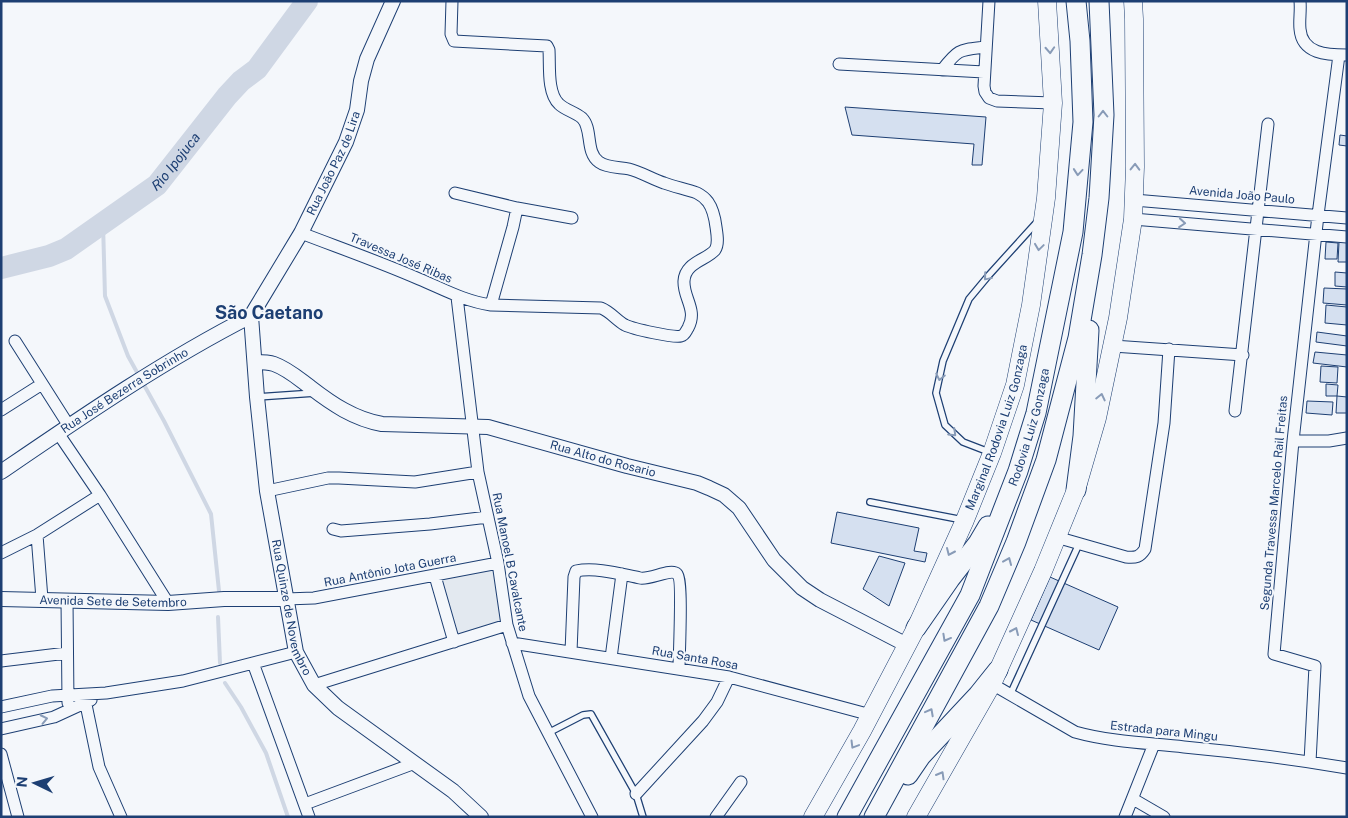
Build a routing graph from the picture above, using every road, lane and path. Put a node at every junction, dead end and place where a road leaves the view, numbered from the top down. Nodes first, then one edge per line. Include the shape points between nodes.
1 (393, 1) edge
2 (452, 1) edge
3 (989, 1) edge
4 (1047, 1) edge
5 (1076, 1) edge
6 (1099, 1) edge
7 (1133, 1) edge
8 (1300, 1) edge
9 (986, 47) junction
10 (1343, 55) edge
11 (839, 64) dead end
12 (942, 70) junction
13 (984, 72) junction
14 (1053, 102) junction
15 (1268, 124) dead end
16 (455, 193) dead end
17 (1099, 198) junction
18 (1134, 200) junction
19 (517, 208) junction
20 (1258, 210) junction
21 (1044, 215) junction
22 (1318, 215) junction
23 (572, 218) dead end
24 (1347, 218) edge
25 (1133, 219) junction
26 (1256, 230) junction
27 (301, 233) junction
28 (1317, 235) junction
29 (1347, 237) edge
30 (457, 297) junction
31 (491, 305) junction
32 (251, 316) junction
33 (15, 340) dead end
34 (1051, 346) junction
35 (1113, 346) junction
36 (1169, 349) junction
37 (1243, 355) junction
38 (255, 362) junction
39 (42, 384) junction
40 (317, 393) junction
41 (257, 398) junction
42 (1, 410) edge
43 (1235, 411) dead end
44 (472, 426) junction
45 (64, 429) junction
46 (1347, 438) edge
47 (1293, 441) junction
48 (992, 453) junction
49 (1, 472) edge
50 (478, 472) junction
51 (1076, 490) junction
52 (268, 491) junction
53 (100, 495) junction
54 (870, 502) dead end
55 (488, 517) junction
56 (965, 520) junction
57 (333, 529) dead end
58 (37, 535) junction
59 (1056, 537) junction
60 (1079, 544) junction
61 (1, 553) edge
62 (498, 563) junction
63 (622, 574) junction
64 (435, 576) junction
65 (1, 599) edge
66 (42, 599) junction
67 (286, 599) junction
68 (67, 600) junction
69 (168, 603) junction
70 (507, 625) junction
71 (916, 628) junction
72 (454, 642) junction
73 (512, 642) junction
74 (907, 645) junction
75 (67, 652) junction
76 (296, 652) junction
77 (571, 652) junction
78 (612, 658) junction
79 (1, 661) edge
80 (253, 663) junction
81 (679, 669) junction
82 (729, 677) junction
83 (995, 677) junction
84 (314, 685) junction
85 (1010, 695) junction
86 (67, 696) junction
87 (84, 699) junction
88 (1, 707) edge
89 (69, 710) junction
90 (871, 715) junction
91 (1, 728) edge
92 (548, 733) junction
93 (1154, 744) junction
94 (1, 754) edge
95 (1310, 762) junction
96 (414, 763) junction
97 (1347, 768) edge
98 (741, 782) dead end
99 (5, 784) edge
100 (636, 794) junction
101 (1133, 799) junction
102 (304, 804) junction
103 (927, 809) edge
104 (18, 817) edge
105 (121, 817) edge
106 (309, 817) edge
107 (480, 817) edge
108 (592, 817) edge
109 (643, 817) edge
110 (716, 817) edge
111 (813, 817) edge
112 (847, 817) edge
113 (874, 817) edge
114 (884, 817) edge
115 (916, 817) edge
116 (1125, 817) edge
117 (1164, 817) edge

1 - 27 street, Rua João Paz de Lira via 367,60 352,128
2 - 31 street, Travessa José Ribas via 452,38 458,42 546,46 554,98 582,118 590,148 599,162 630,169 696,193 710,204 716,222 717,245 714,251 686,273 684,281 692,316 681,336 626,326 601,308
3 - 9 street
4 -> 14 main road, Marginal Rodovia Luiz Gonzaga
5 -> 34 highway, Rodovia Luiz Gonzaga via 1083,122 1073,232
17 -> 6 highway, Rodovia Luiz Gonzaga via 1104,115
18 -> 7 main road
8 - 10 street via 1300,30 1310,50
9 - 12 street via 962,50
9 - 13 street
10 - 22 street, Segunda Travessa Marcelo Rail Freitas
11 - 12 street
12 - 13 street
13 - 14 street via 985,92 989,98 996,101
14 - 21 main road, Marginal Rodovia Luiz Gonzaga
15 - 20 street
16 - 19 street
17 - 51 highway via 1098,268 1089,328 1083,436
113 -> 17 highway, Rodovia Luiz Gonzaga via 989,606 1046,460 1078,338
18 - 20 street, Avenida João Paulo
18 - 25 main road
19 - 23 street
19 - 31 street
20 - 22 street, Avenida João Paulo
20 - 26 street
21 -> 48 main road, Marginal Rodovia Luiz Gonzaga via 1015,385
21 -> 48 lane via 969,299 943,361 936,393 945,425 963,442
22 - 24 street, Avenida João Paulo
22 - 28 street, Segunda Travessa Marcelo Rail Freitas
25 -> 26 street
25 - 35 main road
26 - 28 street
26 - 37 street
27 - 30 street, Travessa José Ribas
27 - 32 street, Rua João Paz de Lira
28 - 29 street
28 - 47 street, Segunda Travessa Marcelo Rail Freitas
30 - 31 street, Travessa José Ribas
30 - 44 street, Rua Manoel B Cavalcante
32 - 38 street, Rua Quinze de Novembro
32 - 45 street, Rua José Bezerra Sobrinho via 202,341
33 - 39 street
34 - 71 highway via 990,522
34 -> 112 highway, Rodovia Luiz Gonzaga via 1036,413 1018,471 970,595
35 - 36 street
51 -> 35 main road
36 - 37 street
36 - 60 street via 1164,423 1145,549 1135,558
37 - 43 street
38 - 40 street, Rua Alto do Rosario via 280,366
38 - 41 street, Rua Quinze de Novembro
39 - 42 street
39 - 45 street
40 - 41 lane
40 - 44 street, Rua Alto do Rosario via 341,409 370,422
41 - 52 street, Rua Quinze de Novembro
44 - 50 street, Rua Manoel B Cavalcante
44 - 74 street, Rua Alto do Rosario via 504,431 717,491 738,508 774,560 802,588
45 - 49 street, Rua José Bezerra Sobrinho
45 - 53 street
46 - 47 street
47 - 95 street, Segunda Travessa Marcelo Rail Freitas via 1274,654 1315,666
48 - 56 main road, Marginal Rodovia Luiz Gonzaga
50 - 52 street via 415,482 328,478
50 - 55 street, Rua Manoel B Cavalcante
51 - 59 main road
52 - 67 street, Rua Quinze de Novembro
53 - 58 street
53 - 69 street
54 - 56 lane
55 - 57 street via 342,531
55 - 62 street, Rua Manoel B Cavalcante
56 -> 71 main road, Marginal Rodovia Luiz Gonzaga
58 - 61 street
58 - 66 street
59 - 60 street
83 -> 59 main road
60 - 85 lane
62 - 64 street, Rua Antônio Jota Guerra
62 - 70 street, Rua Manoel B Cavalcante
63 - 77 street via 576,571
63 - 78 street
63 - 81 street via 644,578 671,572 679,576
64 - 67 street, Rua Antônio Jota Guerra via 314,598
64 - 72 street
65 - 66 street, Avenida Sete de Setembro
66 - 68 street, Avenida Sete de Setembro
67 - 69 street, Avenida Sete de Setembro
67 - 76 street, Rua Quinze de Novembro
68 - 69 street, Avenida Sete de Setembro
68 - 75 street
70 - 72 street
70 - 73 street, Rua Manoel B Cavalcante
71 - 74 main road, Marginal Rodovia Luiz Gonzaga
72 - 84 street
73 - 77 street, Rua Santa Rosa
73 - 92 street, Rua Manoel B Cavalcante via 529,696
74 - 90 main road, Marginal Rodovia Luiz Gonzaga
75 - 79 street
75 - 86 street
76 - 80 street
76 - 84 street, Rua Quinze de Novembro
77 - 78 street, Rua Santa Rosa
78 - 81 street, Rua Santa Rosa
80 - 87 street via 183,681
80 - 102 street
81 - 82 street, Rua Santa Rosa
82 - 90 street, Rua Santa Rosa
82 - 100 street via 703,721
83 - 85 street, Estrada para Mingu
103 -> 83 main road
83 - 114 highway via 921,756
84 - 96 street, Rua Quinze de Novembro via 338,708
85 - 93 street, Estrada para Mingu via 1075,732 1111,740
86 - 87 street
86 - 88 street
86 - 89 street
87 - 89 street
87 - 105 street via 100,767
91 -> 89 street via 54,717
90 -> 111 main road, Marginal Rodovia Luiz Gonzaga
92 - 100 lane via 582,715 591,714
92 - 108 street, Rua Manoel B Cavalcante
93 - 95 street, Estrada para Mingu
93 - 101 street
94 - 99 street
95 - 97 street, Estrada para Mingu
96 - 102 street
96 - 107 street, Rua Quinze de Novembro via 453,791
98 - 110 street
99 - 104 street
100 - 109 lane
101 - 116 street
101 - 117 street
102 - 106 street
103 - 115 main road

